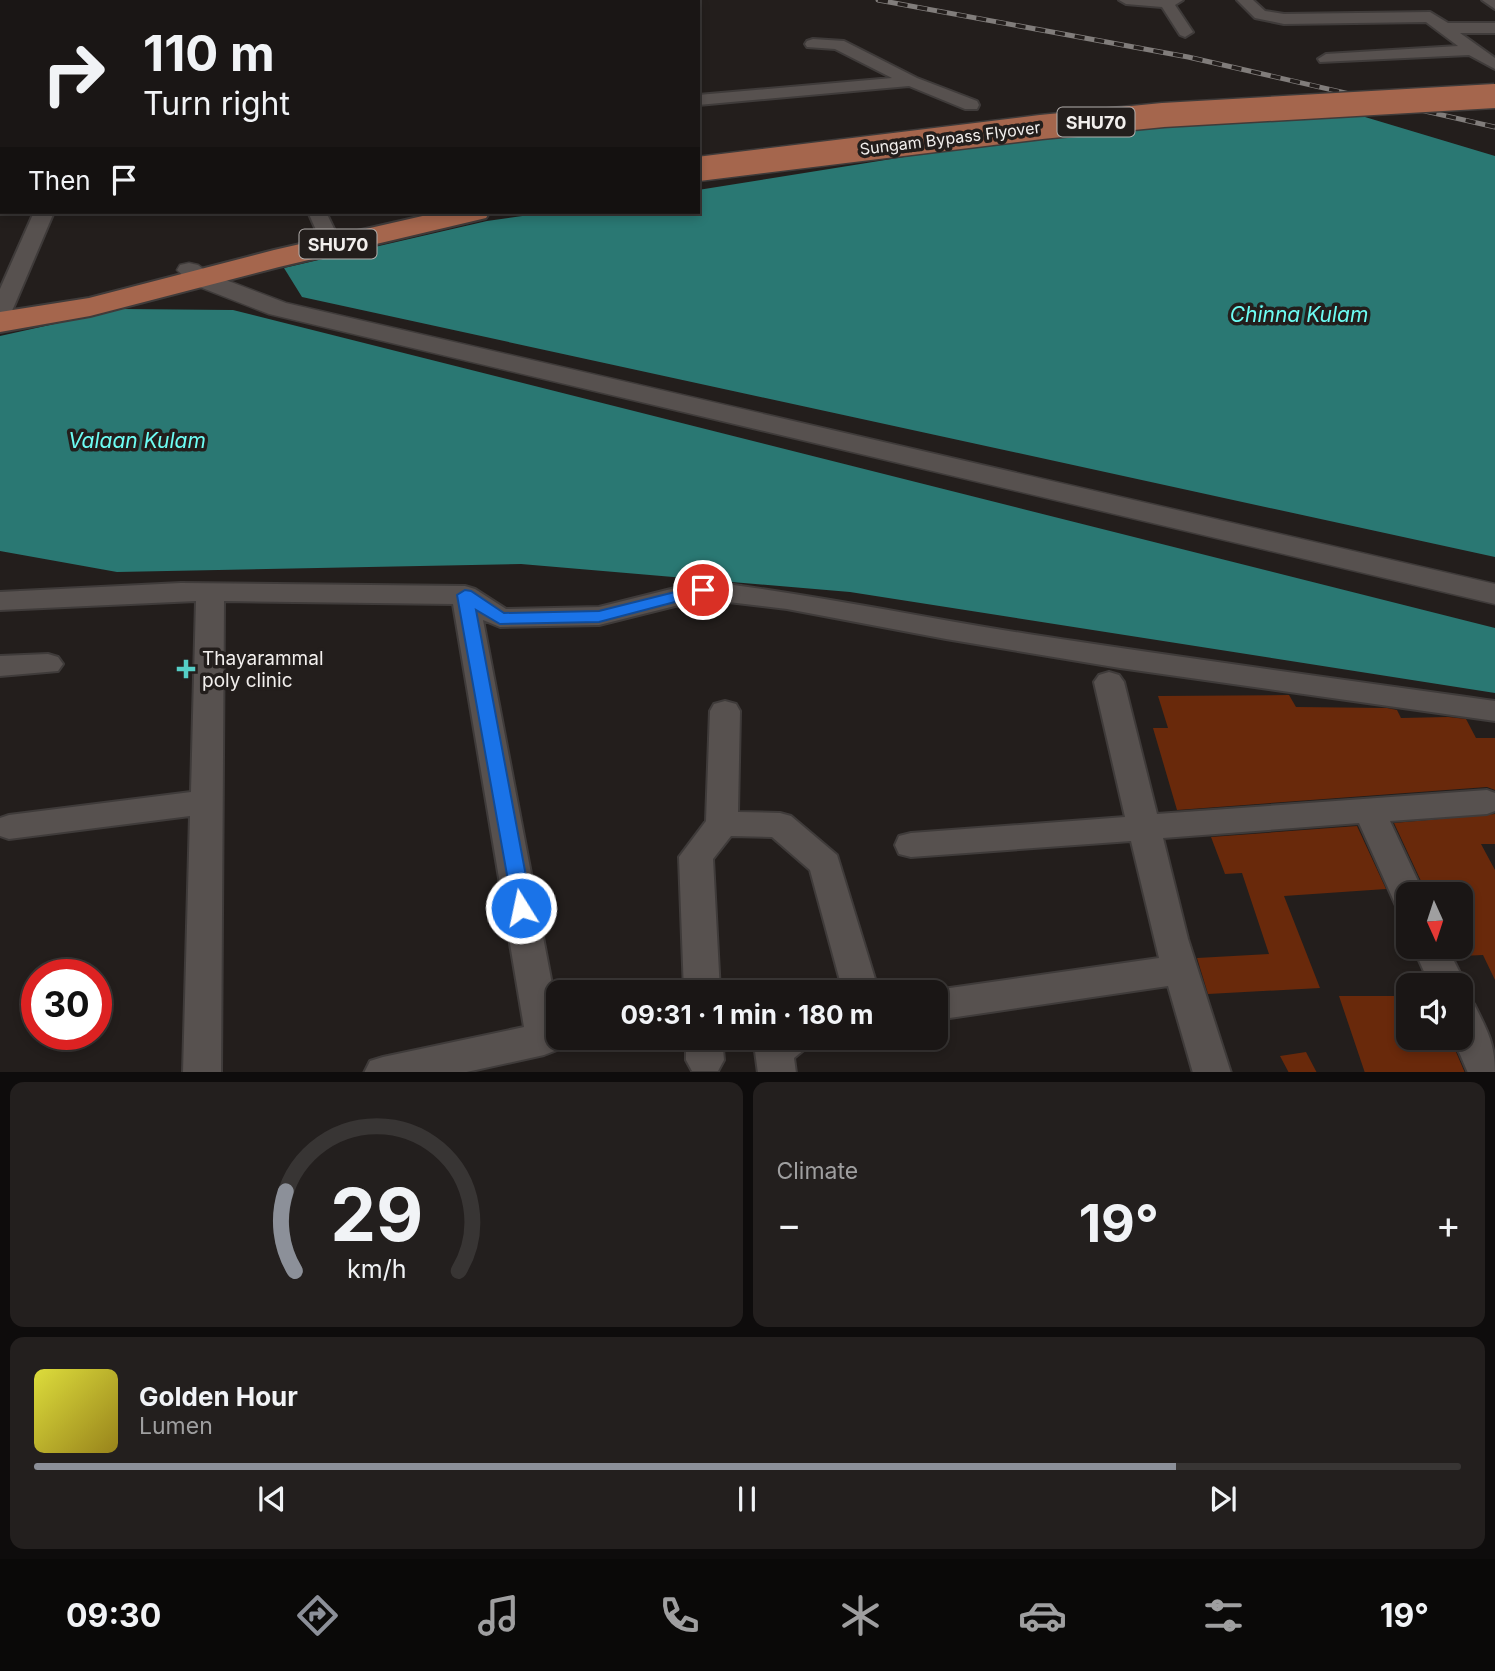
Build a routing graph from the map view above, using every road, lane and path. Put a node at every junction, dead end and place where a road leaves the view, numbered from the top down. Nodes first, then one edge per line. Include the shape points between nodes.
1 (1126, 0) edge
2 (1244, 0) edge
3 (1394, 0) edge
4 (1489, 0) edge
5 (1171, 1) edge
6 (1495, 5) edge
7 (1418, 17) junction
8 (1284, 19) junction
9 (1445, 28) junction
10 (1495, 28) edge
11 (1185, 32) dead end
12 (1306, 33) dead end
13 (813, 44) dead end
14 (1473, 50) junction
15 (1326, 59) dead end
16 (1493, 63) edge
17 (1407, 64) dead end
18 (911, 82) junction
19 (1495, 89) edge
20 (1495, 96) edge
21 (700, 100) edge
22 (971, 105) dead end
23 (700, 160) edge
24 (700, 169) edge
25 (43, 214) edge
26 (400, 214) edge
27 (467, 214) edge
28 (326, 219) edge
29 (195, 274) junction
30 (0, 311) edge
31 (0, 322) edge
32 (210, 593) junction
33 (1495, 594) edge
34 (465, 595) junction
35 (0, 601) edge
36 (48, 664) dead end
37 (0, 666) edge
38 (1109, 682) dead end
39 (725, 711) dead end
40 (1495, 711) edge
41 (206, 802) junction
42 (1487, 802) dead end
43 (1370, 813) junction
44 (722, 824) junction
45 (9, 827) dead end
46 (1145, 829) junction
47 (912, 845) dead end
48 (1401, 882) edge
49 (1180, 970) junction
50 (701, 980) edge
51 (858, 980) edge
52 (948, 1003) edge
53 (1473, 1041) edge
54 (775, 1050) edge
55 (202, 1072) edge
56 (388, 1072) edge
57 (777, 1072) edge
58 (1212, 1072) edge
59 (1488, 1072) edge

1 - 5 street
2 - 8 street via 1260,15
3 - 7 street
4 - 6 street
5 - 11 street
7 - 8 street
7 - 9 street via 1430,17
8 - 12 street via 1278,27
9 - 10 street
9 - 14 street
13 - 18 street via 838,44
14 - 15 street
14 - 16 street
16 - 17 street
18 - 21 street
18 - 22 street
19 - 23 main road, Sungam Bypass Flyover / SHU70 via 1154,109
20 - 24 main road, Sungam Bypass Flyover / SHU70, bridge via 1150,117
25 - 30 street
26 - 28 main road, SHU70
27 - 29 main road, SHU70
28 - 29 main road, SHU70
29 - 30 main road, SHU70
29 - 31 main road, SHU70 via 90,307
29 - 33 street via 278,309
32 - 34 street
32 - 35 street
32 - 41 street
34 - 40 street via 500,618 587,617 703,590 787,600 1120,658
34 - 56 street via 544,1038
36 - 37 street
38 - 46 street
39 - 44 street
41 - 45 street
41 - 55 street
42 - 43 street
43 - 46 street
43 - 48 street
44 - 50 street via 696,857
44 - 51 street via 780,825 825,864
46 - 47 street
46 - 49 street
49 - 52 street
49 - 58 street
53 - 59 street
54 - 57 street

